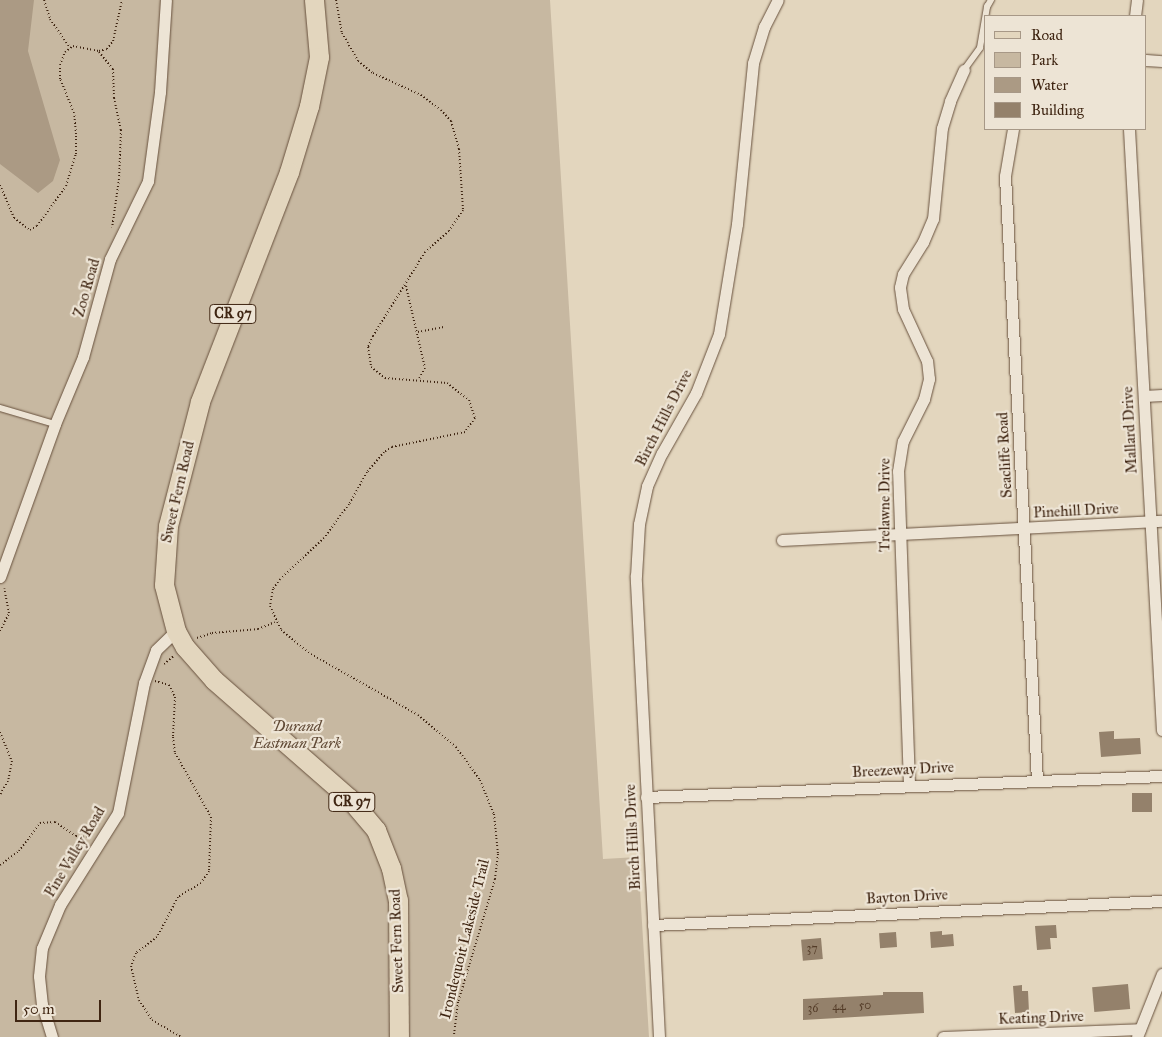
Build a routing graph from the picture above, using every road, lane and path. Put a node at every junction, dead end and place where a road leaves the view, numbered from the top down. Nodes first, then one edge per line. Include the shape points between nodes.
1 (44, 0) edge
2 (122, 0) edge
3 (166, 0) edge
4 (314, 0) edge
5 (336, 0) edge
6 (778, 0) edge
7 (991, 0) edge
8 (1137, 0) edge
9 (988, 15) edge
10 (1135, 15) edge
11 (984, 31) edge
12 (70, 48) junction
13 (97, 51) junction
14 (1147, 60) edge
15 (1162, 60) edge
16 (964, 70) joint
17 (1013, 130) edge
18 (1129, 130) edge
19 (0, 185) edge
20 (111, 236) dead end
21 (406, 286) junction
22 (444, 327) dead end
23 (418, 332) junction
24 (419, 379) junction
25 (1162, 395) edge
26 (1144, 396) junction
27 (0, 408) edge
28 (54, 424) junction
29 (1162, 521) edge
30 (1149, 522) junction
31 (1024, 528) junction
32 (899, 534) junction
33 (782, 540) dead end
34 (0, 577) edge
35 (275, 622) junction
36 (0, 631) edge
37 (176, 631) junction
38 (1159, 647) edge
39 (185, 648) junction
40 (161, 666) dead end
41 (144, 683) junction
42 (1162, 730) edge
43 (0, 732) edge
44 (1162, 776) edge
45 (1037, 780) junction
46 (909, 784) junction
47 (0, 795) edge
48 (646, 797) junction
49 (102, 838) junction
50 (0, 865) edge
51 (1162, 901) edge
52 (653, 925) junction
53 (1162, 974) edge
54 (1138, 1033) edge
55 (52, 1037) edge
56 (182, 1037) edge
57 (399, 1037) edge
58 (454, 1037) edge
59 (658, 1037) edge
60 (943, 1037) edge

1 - 12 path via 50,19
2 - 13 path via 113,40 107,49
3 - 28 street, Zoo Road via 160,92 148,181 110,258 83,357
4 - 37 main road, Sweet Fern Road / CR 97 via 319,57 309,106 289,172 200,402 168,526 164,585
5 - 21 path via 348,46 373,73 421,95 441,110 451,121 459,149 463,210 449,231 425,252
6 - 48 street, Birch Hills Drive via 764,27 753,63 736,232 719,334 696,393 647,486 639,524 636,576
7 - 9 lane
8 - 10 street
11 - 16 lane via 980,48
12 - 13 path
12 - 19 path via 60,65 60,79 74,113 76,154 66,186 37,226 30,230 14,218
13 - 20 path via 113,69 114,98 121,130 120,178
14 - 15 street
16 - 32 street, Trelawne Drive via 942,128 933,219 900,281 901,302 924,354 929,379 924,399 908,428 899,457
17 - 31 street, Seacliffe Road via 1005,176
18 - 26 street, Mallard Drive
21 - 23 path
21 - 24 path via 373,336 368,358 371,367 386,378
22 - 23 path
23 - 24 path via 425,368
24 - 35 path via 447,383 461,392 473,409 475,418 471,428 392,447 375,461 334,525 273,590 270,606
25 - 26 street
26 - 30 street, Mallard Drive
27 - 28 lane
28 - 34 street, Zoo Road
29 - 30 street, Pinehill Drive
30 - 31 street, Pinehill Drive
30 - 38 street, Mallard Drive
31 - 32 street, Pinehill Drive
31 - 45 street, Seacliffe Road
32 - 33 street, Pinehill Drive
32 - 46 street, Trelawne Drive
34 - 36 path via 9,613
35 - 39 path via 258,629 212,633
35 - 58 path, Irondequoit Lakeside Trail via 312,654 418,715 456,747 475,772 494,814 498,854 494,879 458,1002
37 - 39 main road, Sweet Fern Road / CR 97
37 - 41 street, Pine Valley Road via 156,650
38 - 42 street, Mallard Drive
39 - 40 path
39 - 57 main road, Sweet Fern Road / CR 97 via 214,680 349,798 376,830 391,868 398,900
41 - 49 street, Pine Valley Road via 118,813
41 - 56 path via 157,681 169,685 175,697 175,752 211,817 209,871 201,883 178,897 157,937 136,953 131,966 139,1000 152,1020
43 - 47 path via 12,761 8,781
44 - 45 street, Breezeway Drive
45 - 46 street, Breezeway Drive
46 - 48 street, Breezeway Drive
48 - 52 street, Birch Hills Drive
49 - 50 path via 76,836 55,822 40,823 19,851
49 - 55 street, Pine Valley Road via 60,905 42,948 39,976 42,1005
51 - 52 street, Bayton Drive
52 - 59 street, Birch Hills Drive
53 - 54 street
54 - 60 street, Keating Drive

